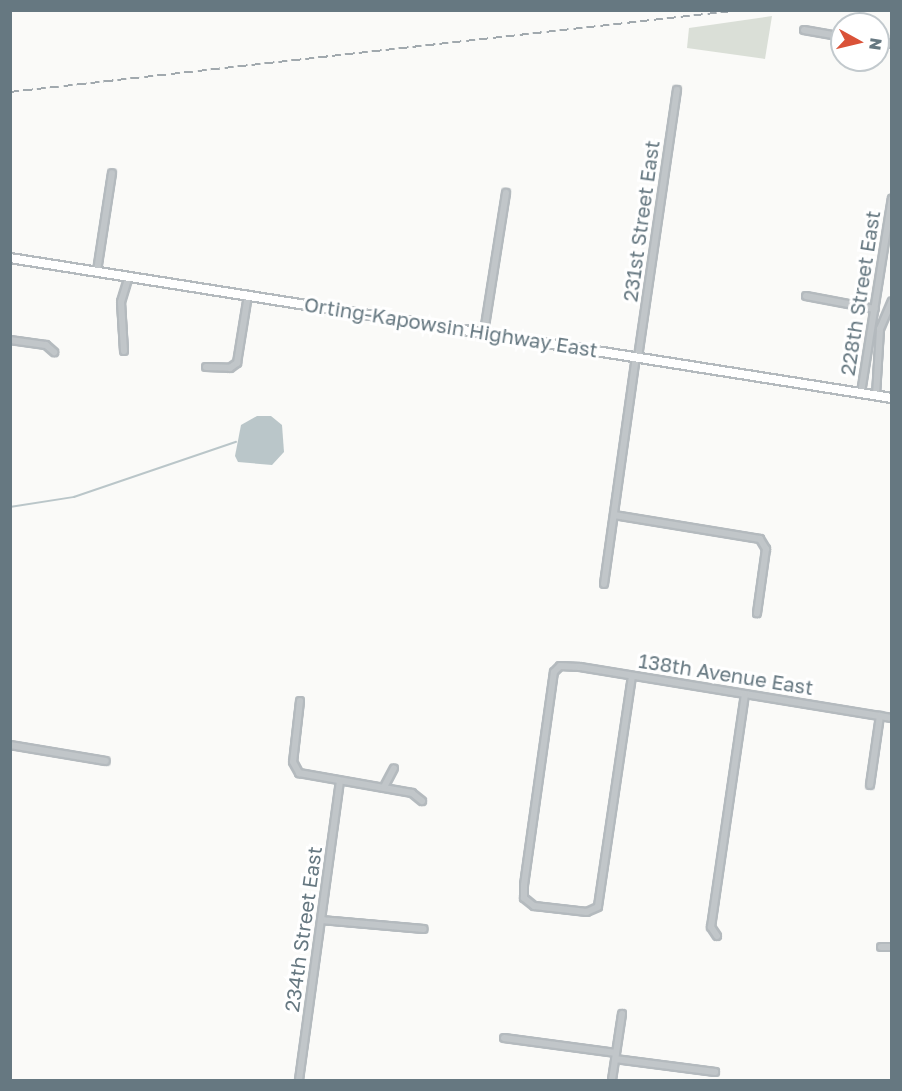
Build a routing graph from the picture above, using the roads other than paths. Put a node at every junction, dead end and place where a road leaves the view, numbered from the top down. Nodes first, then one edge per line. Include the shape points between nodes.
1 (804, 30) dead end
2 (830, 35) edge
3 (677, 90) dead end
4 (112, 173) dead end
5 (506, 193) dead end
6 (891, 198) edge
7 (10, 258) edge
8 (97, 271) junction
9 (129, 276) junction
10 (248, 295) junction
11 (806, 296) dead end
12 (891, 301) edge
13 (875, 309) junction
14 (484, 332) junction
15 (10, 340) edge
16 (124, 351) dead end
17 (54, 352) dead end
18 (637, 357) junction
19 (206, 367) dead end
20 (861, 393) junction
21 (876, 395) junction
22 (891, 398) edge
23 (614, 515) junction
24 (604, 584) dead end
25 (757, 613) dead end
26 (632, 676) junction
27 (745, 694) junction
28 (300, 701) dead end
29 (880, 716) junction
30 (891, 718) edge
31 (10, 745) edge
32 (106, 760) dead end
33 (394, 768) dead end
34 (340, 781) junction
35 (870, 786) dead end
36 (384, 787) junction
37 (422, 801) dead end
38 (321, 920) junction
39 (424, 929) dead end
40 (717, 936) dead end
41 (881, 947) dead end
42 (891, 947) edge
43 (622, 1014) dead end
44 (504, 1038) dead end
45 (615, 1056) junction
46 (715, 1072) dead end
47 (299, 1080) edge
48 (612, 1080) edge

1 - 2 street
3 - 18 street, 231st Street East
4 - 8 street
5 - 14 street
6 - 13 street, 228th Street East
7 - 8 main road, Orting-Kapowsin Highway East
8 - 9 main road, Orting-Kapowsin Highway East
9 - 10 main road, Orting-Kapowsin Highway East
9 - 16 street via 121,302
10 - 14 main road, Orting-Kapowsin Highway East
10 - 19 street via 237,363 230,368
11 - 13 street
12 - 21 street via 880,329
13 - 20 street, 228th Street East
14 - 18 main road, Orting-Kapowsin Highway East
15 - 17 street via 46,345
18 - 20 main road, Orting-Kapowsin Highway East
18 - 23 street, 231st Street East
20 - 21 main road, Orting-Kapowsin Highway East
21 - 22 main road, Orting-Kapowsin Highway East
23 - 24 street, 231st Street East
23 - 25 street via 762,540 766,549
26 - 26 street, 138th Avenue East via 596,909 545,907 526,901 524,885 556,668 569,665
26 - 27 street, 138th Avenue East
27 - 29 street, 138th Avenue East
27 - 40 street via 711,927
28 - 34 street via 293,762 297,771
29 - 30 street, 138th Avenue East
29 - 35 street
31 - 32 street
33 - 36 street
34 - 36 street
34 - 38 street, 234th Street East
36 - 37 street via 412,793
38 - 39 street
38 - 47 street, 234th Street East
41 - 42 street
43 - 45 street
44 - 45 street
45 - 46 street
45 - 48 street

